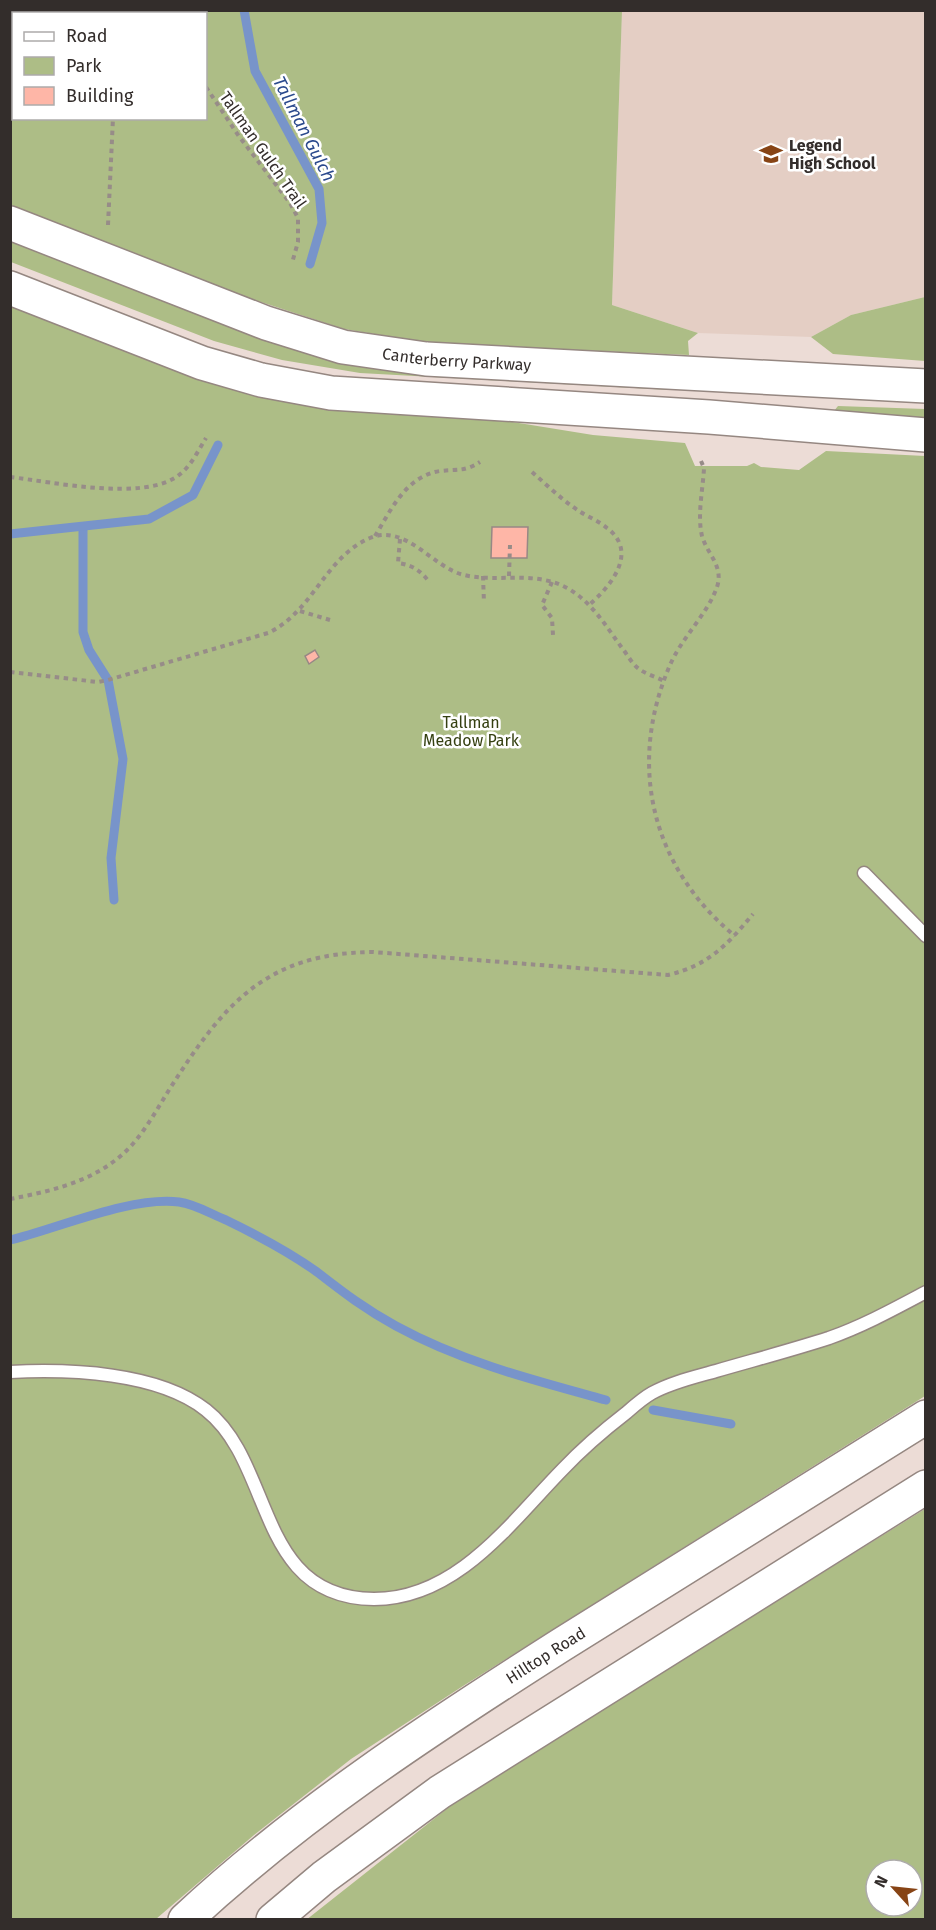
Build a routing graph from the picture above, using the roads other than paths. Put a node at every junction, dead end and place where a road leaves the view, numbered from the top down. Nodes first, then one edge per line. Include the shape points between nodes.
1 (10, 223) edge
2 (10, 288) edge
3 (926, 386) edge
4 (926, 435) edge
5 (864, 873) dead end
6 (926, 936) edge
7 (926, 1292) edge
8 (10, 1372) edge
9 (926, 1417) edge
10 (926, 1487) edge
11 (185, 1920) edge
12 (273, 1920) edge

1 - 3 street, Canterberry Parkway via 266,323 365,351 426,359
2 - 4 street via 202,363 261,380 331,393
5 - 6 lane
7 - 8 lane via 872,1321 830,1337 652,1393 596,1438 470,1562 436,1585 377,1599 328,1590 291,1561 224,1428 187,1397 113,1377
9 - 11 street, Hilltop Road via 418,1736 320,1806
10 - 12 street via 440,1792 324,1877

